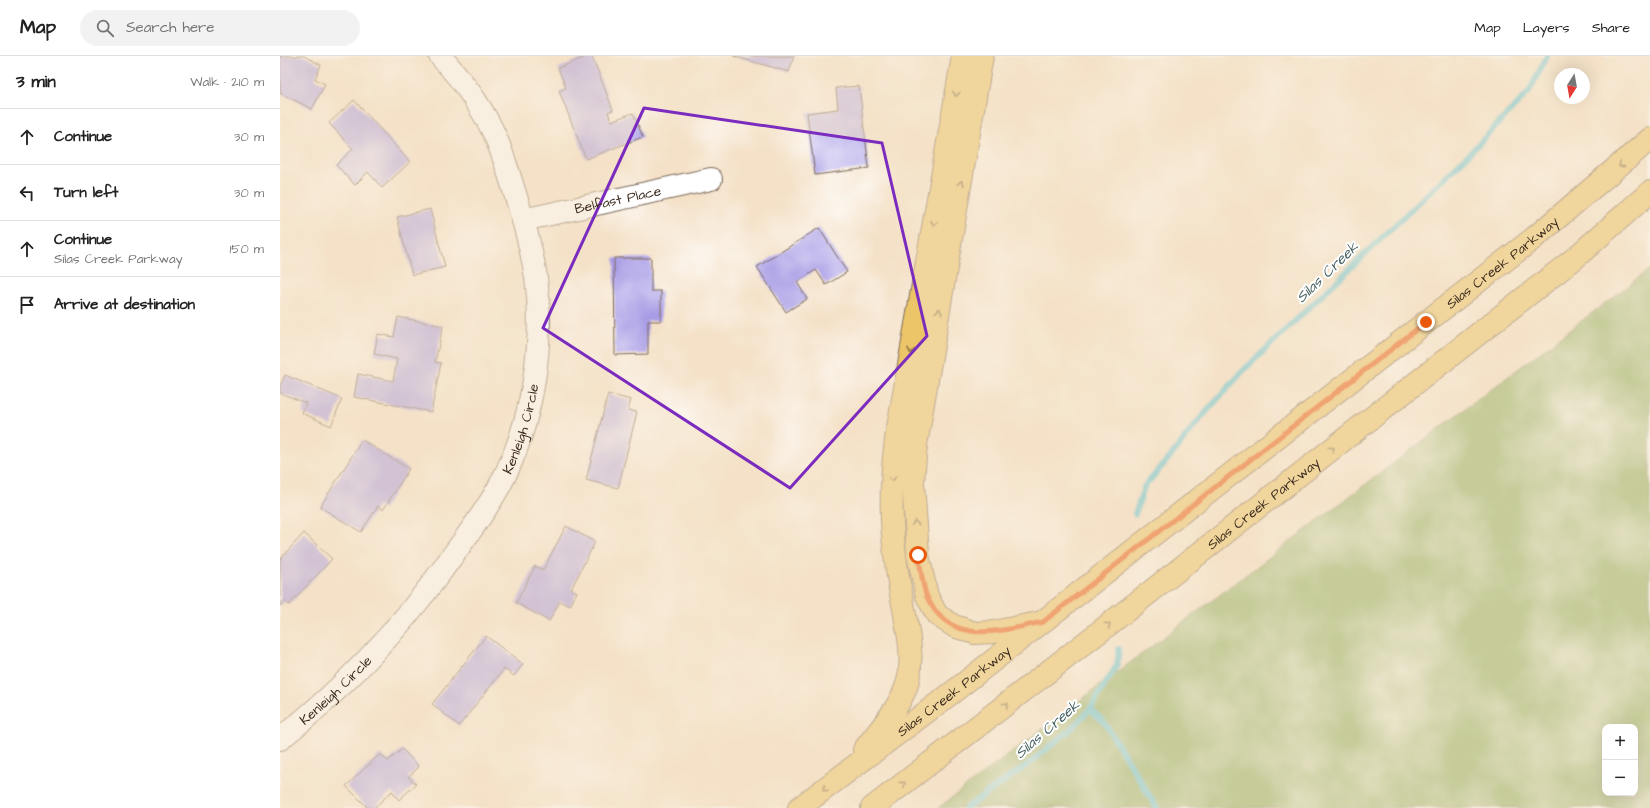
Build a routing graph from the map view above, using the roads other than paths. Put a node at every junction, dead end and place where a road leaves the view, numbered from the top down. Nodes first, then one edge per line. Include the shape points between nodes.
1 (440, 56) edge
2 (963, 56) edge
3 (982, 56) edge
4 (1650, 139) edge
5 (711, 179) dead end
6 (1650, 192) edge
7 (523, 220) junction
8 (1043, 622) junction
9 (280, 739) edge
10 (850, 769) junction
11 (800, 808) edge
12 (872, 808) edge

1 - 7 street, Kenleigh Circle via 476,103 495,137
2 -> 10 main road via 892,472 893,536 911,649 908,682 902,697
8 -> 3 main road via 994,632 975,633 954,626 938,615 926,596 918,555 913,482 916,445
4 -> 8 main road, Silas Creek Parkway via 1534,238
5 - 7 street, Belfast Place
12 -> 6 main road, Silas Creek Parkway via 1575,258
7 - 9 street, Kenleigh Circle via 536,277 539,325 537,364 527,412 500,485 433,583 385,642 345,684
8 - 10 main road, Silas Creek Parkway
10 -> 11 main road, Silas Creek Parkway

